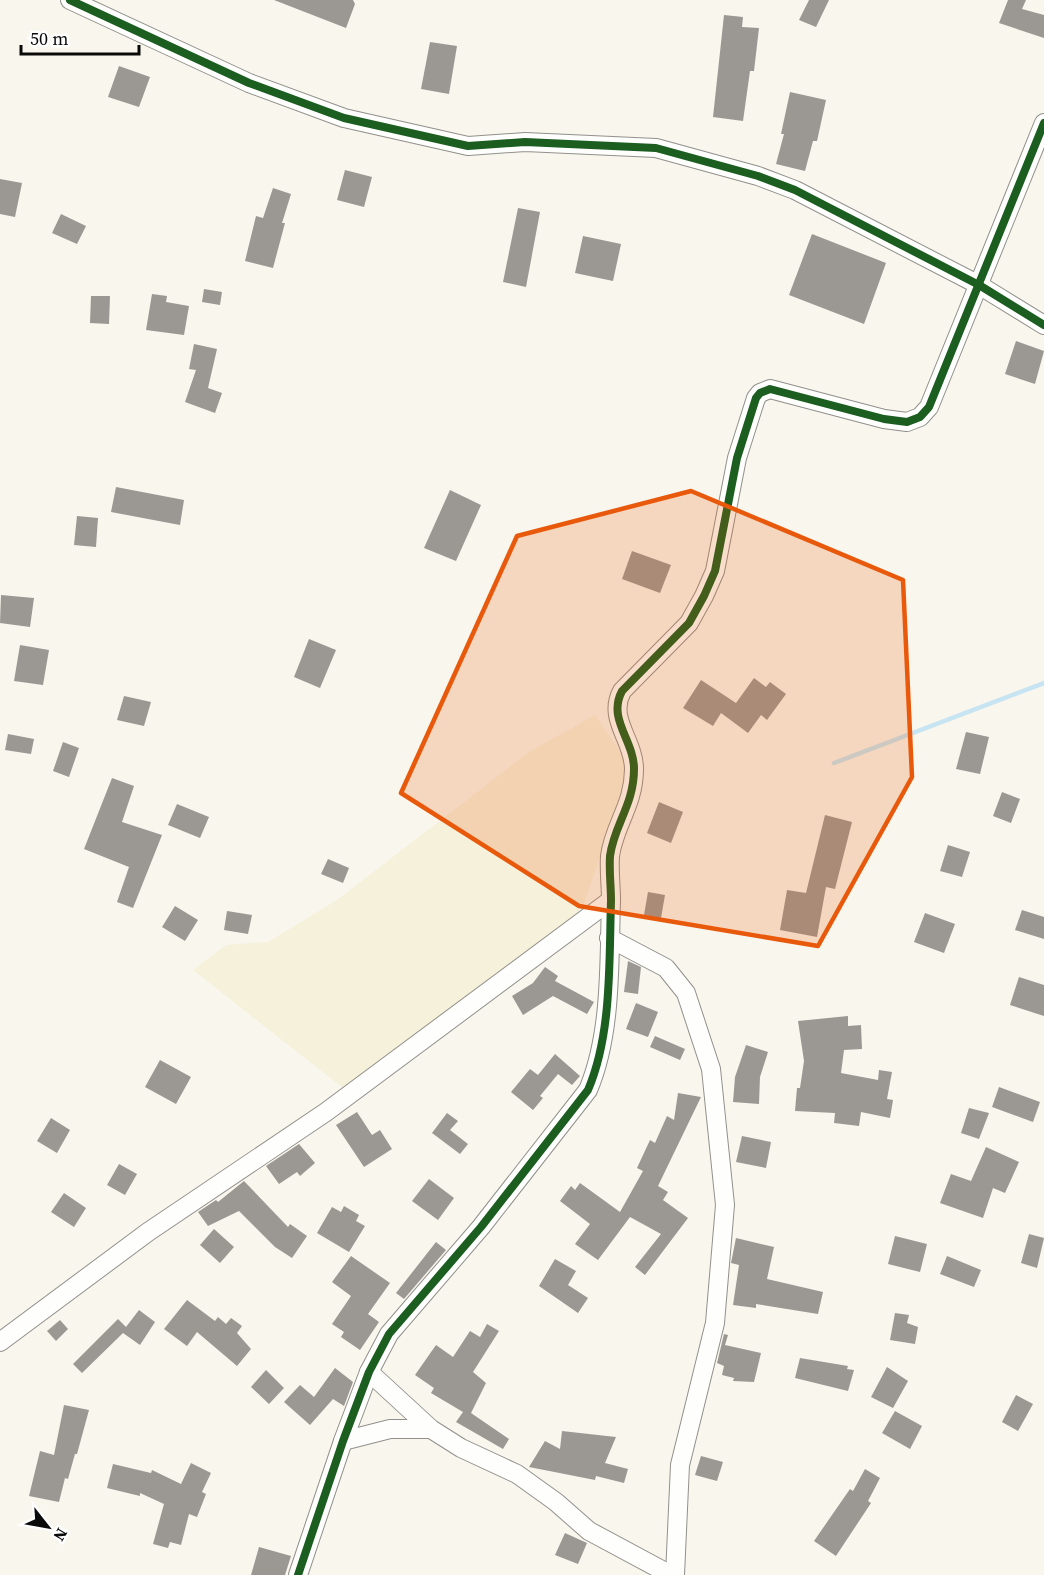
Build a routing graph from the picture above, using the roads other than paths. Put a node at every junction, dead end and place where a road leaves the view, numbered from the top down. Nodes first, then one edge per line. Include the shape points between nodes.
1 (70, 0) edge
2 (1044, 123) edge
3 (978, 285) junction
4 (1044, 325) edge
5 (611, 900) junction
6 (609, 938) junction
7 (0, 1342) edge
8 (369, 1372) junction
9 (431, 1429) junction
10 (343, 1441) junction
11 (298, 1575) edge
12 (673, 1575) edge

1 - 3 street via 249,83 344,118 468,146 525,142 656,148 758,176 795,190
2 - 3 street
3 - 4 street
3 - 5 street via 929,407 920,417 907,422 884,419 770,389 760,393 737,458 715,572 704,596 688,623 616,701 616,714 634,765 634,783 610,854
5 - 6 street
5 - 7 street via 326,1112 148,1232
6 - 8 street via 603,1045 588,1090 481,1227 389,1334
6 - 12 street via 666,968 686,993 711,1070 724,1194 715,1323 680,1465
8 - 9 street
8 - 10 street
9 - 10 street via 390,1429
9 - 12 street via 517,1474 589,1531
10 - 11 street

